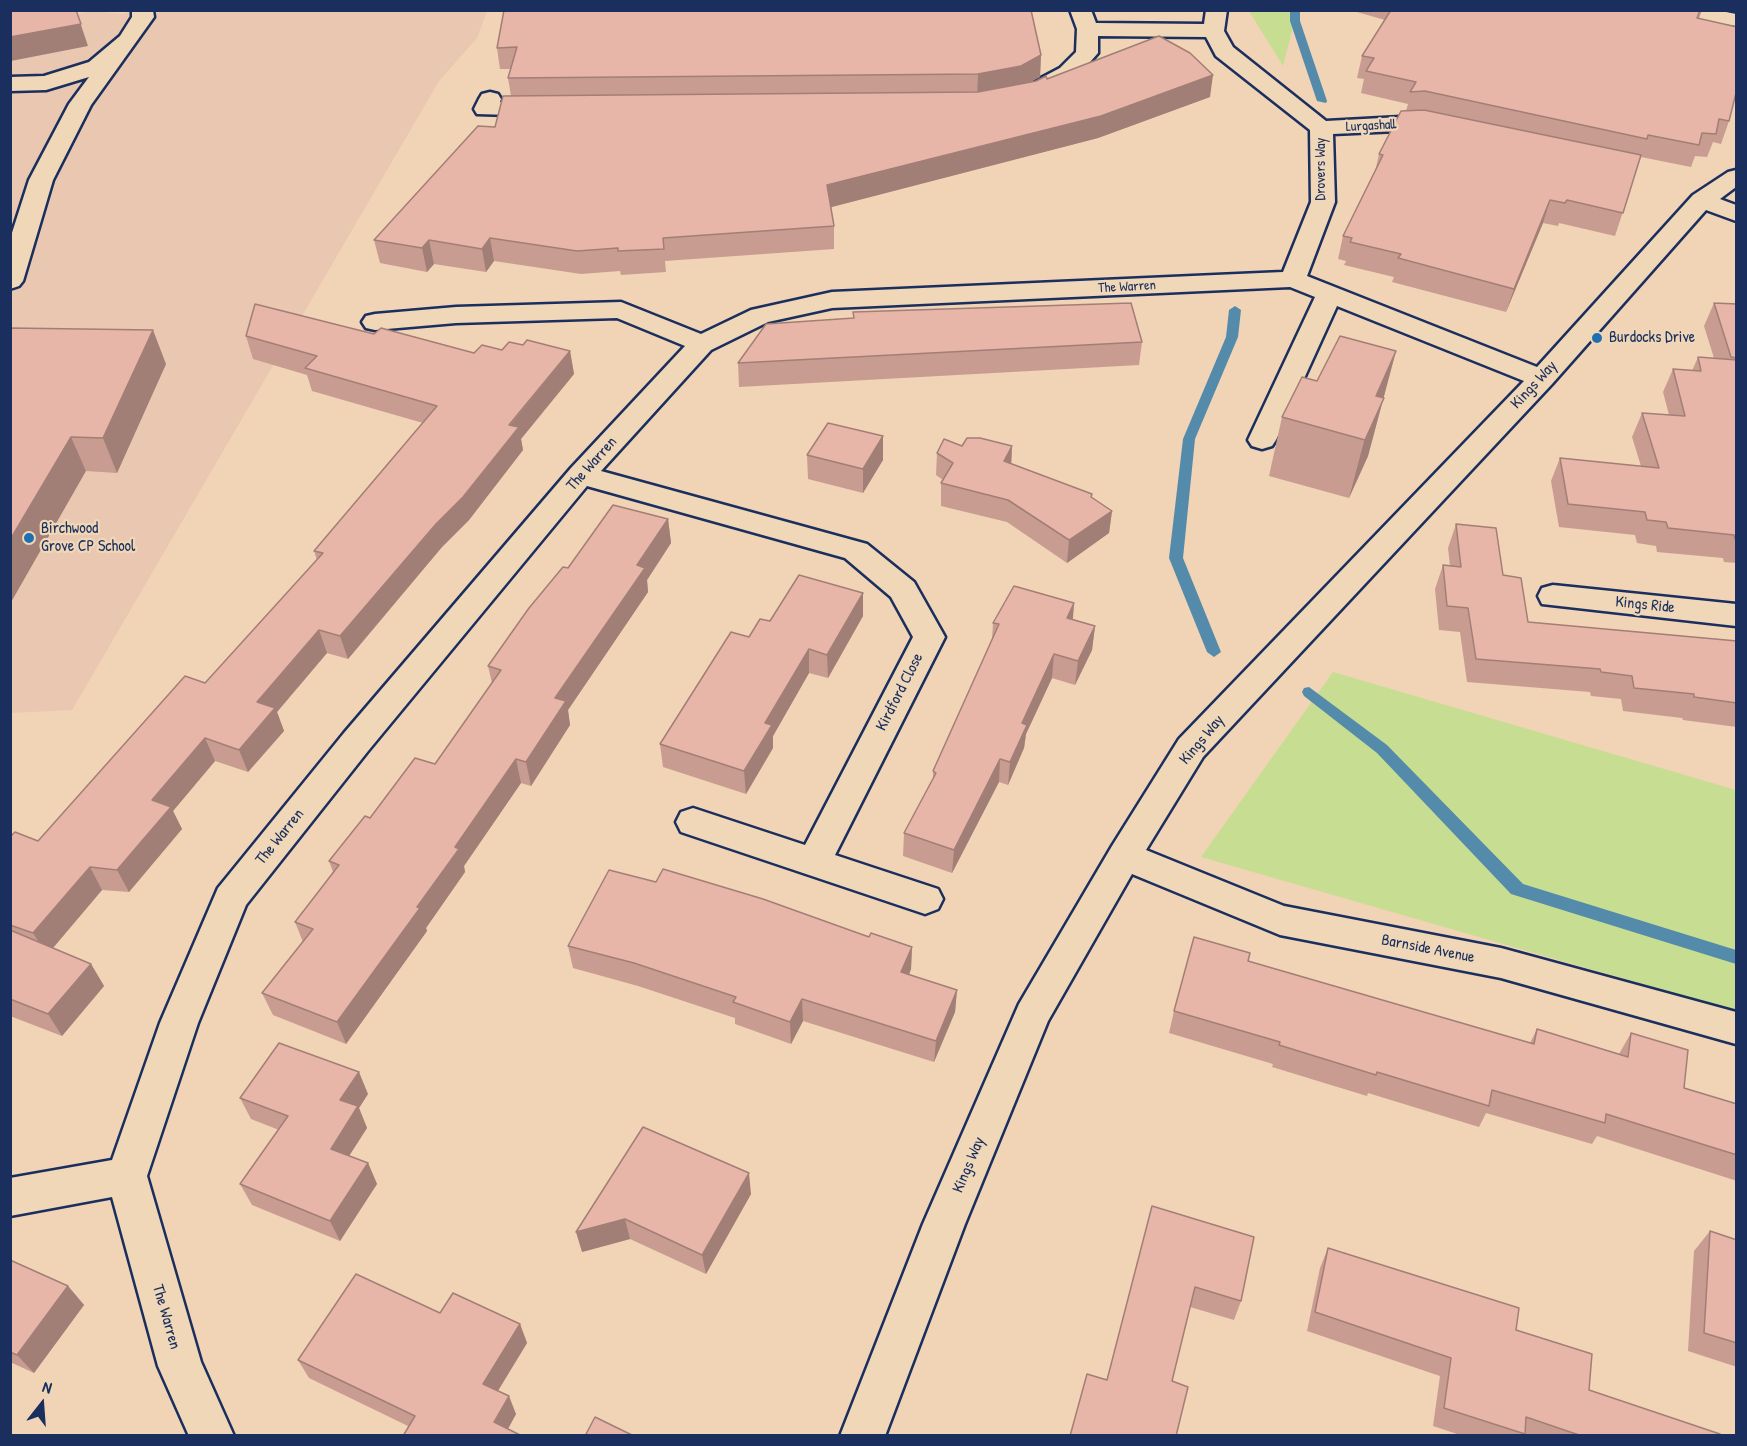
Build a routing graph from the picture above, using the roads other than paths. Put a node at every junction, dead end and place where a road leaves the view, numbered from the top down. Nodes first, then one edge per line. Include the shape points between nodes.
1 (142, 10) edge
2 (1673, 10) edge
3 (1084, 20) edge
4 (1737, 20) edge
5 (1215, 21) edge
6 (128, 40) junction
7 (48, 82) junction
8 (10, 84) edge
9 (1016, 98) edge
10 (489, 99) dead end
11 (80, 104) junction
12 (567, 108) edge
13 (1321, 128) junction
14 (1464, 133) edge
15 (1737, 177) edge
16 (1702, 200) junction
17 (1737, 214) edge
18 (1293, 279) junction
19 (10, 281) edge
20 (1329, 293) junction
21 (375, 322) dead end
22 (702, 344) junction
23 (1542, 378) junction
24 (1262, 440) dead end
25 (581, 476) junction
26 (1553, 596) dead end
27 (1737, 615) edge
28 (693, 822) dead end
29 (1124, 856) junction
30 (814, 862) junction
31 (925, 899) dead end
32 (1737, 1029) edge
33 (127, 1176) junction
34 (10, 1197) edge
35 (212, 1436) edge
36 (862, 1436) edge

1 - 6 street via 143,17
2 - 4 street
3 - 5 street, Drovers Way
3 - 9 street via 1087,53 1068,73
5 - 13 street, Drovers Way via 1224,51
6 - 7 street via 97,67
6 - 11 street
7 - 8 street
7 - 11 street
10 - 12 street via 485,109
11 - 19 street via 40,180
13 - 14 street, Lurgashall via 1419,123
13 - 18 street, Drovers Way via 1323,202
15 - 16 street, Kings Way
16 - 17 street
16 - 23 street, Kings Way
18 - 20 street, The Warren
18 - 22 street, The Warren via 832,300 760,316
20 - 23 street, The Warren
20 - 24 street
21 - 22 street via 456,315 621,310
22 - 25 street, The Warren
23 - 29 street, Kings Way via 1191,748
25 - 30 street, Kirdford Close via 856,551 903,590 929,637
25 - 33 street, The Warren via 356,742 231,898 179,1023
26 - 27 street, Kings Ride
28 - 30 street
29 - 32 street, Barnside Avenue via 1280,920 1501,963
29 - 36 street, Kings Way via 1032,1015 944,1224
30 - 31 street
33 - 34 street
33 - 35 street, The Warren via 180,1366

